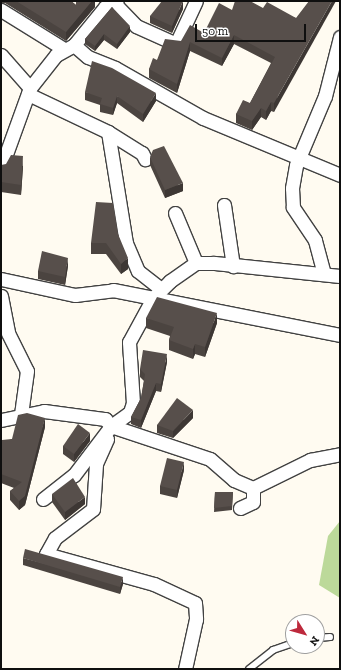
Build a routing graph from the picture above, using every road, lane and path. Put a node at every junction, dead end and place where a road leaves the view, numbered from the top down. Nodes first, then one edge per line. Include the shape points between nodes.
1 (196, 1) edge
2 (110, 3) edge
3 (4, 14) edge
4 (340, 38) edge
5 (69, 47) junction
6 (1, 55) edge
7 (29, 91) junction
8 (108, 132) junction
9 (145, 159) dead end
10 (299, 159) junction
11 (1, 168) edge
12 (340, 175) edge
13 (224, 205) dead end
14 (175, 213) dead end
15 (196, 263) junction
16 (233, 266) junction
17 (324, 274) junction
18 (340, 276) edge
19 (1, 279) edge
20 (31, 288) junction
21 (157, 293) junction
22 (1, 295) edge
23 (4, 334) edge
24 (340, 335) edge
25 (21, 414) junction
26 (1, 420) edge
27 (111, 426) junction
28 (340, 454) edge
29 (253, 488) junction
30 (43, 499) dead end
31 (240, 508) dead end
32 (325, 638) edge
33 (330, 638) dead end
34 (285, 646) edge
35 (185, 669) edge
36 (249, 669) edge

1 - 2 street via 176,44 136,26
2 - 5 street
3 - 5 street
4 - 10 street via 325,96
5 - 7 street
5 - 10 street via 115,68 203,118
6 - 7 street
7 - 8 street
7 - 11 street
8 - 9 street via 137,149
8 - 21 street via 126,243 138,271
10 - 12 street
10 - 17 street via 292,188 293,207 315,240
13 - 16 street
14 - 15 street
15 - 16 street
15 - 21 street
16 - 17 street via 310,276
17 - 18 street
19 - 20 street
20 - 21 street via 75,295 113,290
20 - 22 street
21 - 24 street
21 - 27 street via 129,342 133,403 123,420
22 - 23 street
23 - 25 street via 26,371
25 - 26 street
25 - 27 street via 44,411 93,416 105,419
27 - 29 street via 210,459 234,480
27 - 30 street via 74,475
27 - 35 street via 96,464 93,509 55,538 46,554 154,584 195,604 196,619
28 - 29 street via 310,460
29 - 31 street via 253,502
32 - 33 lane
34 - 36 lane via 273,650

